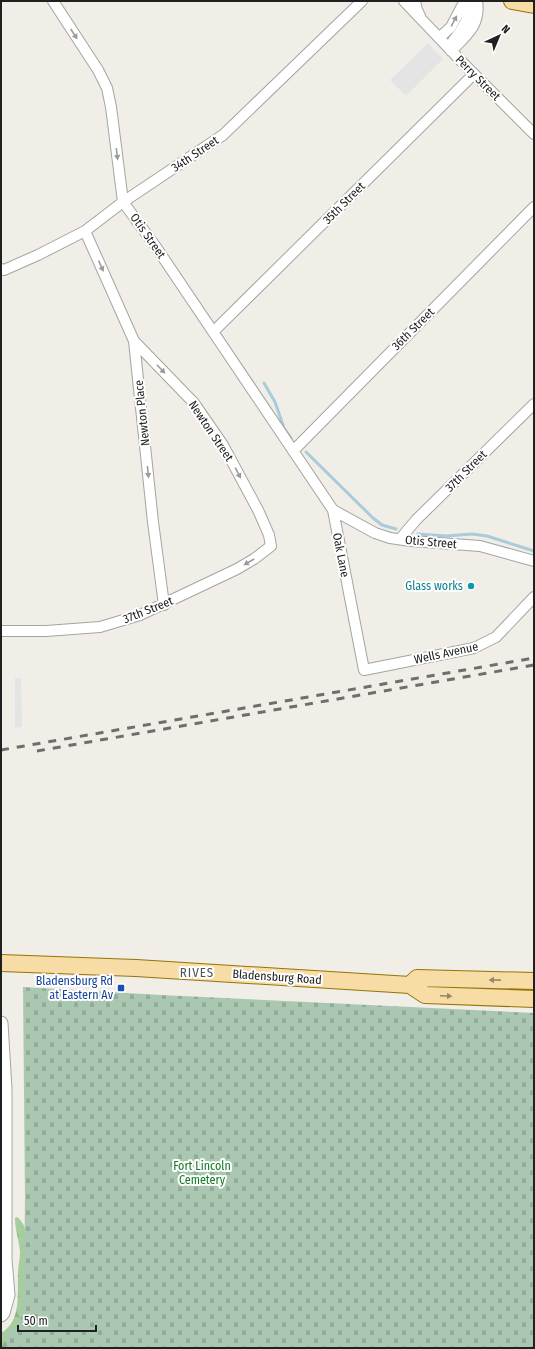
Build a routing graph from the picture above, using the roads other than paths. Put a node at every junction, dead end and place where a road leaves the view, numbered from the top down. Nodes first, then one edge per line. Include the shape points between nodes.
1 (53, 1) edge
2 (362, 1) edge
3 (404, 1) edge
4 (416, 1) edge
5 (467, 1) edge
6 (473, 1) edge
7 (477, 1) edge
8 (512, 1) edge
9 (534, 5) edge
10 (423, 22) junction
11 (439, 38) junction
12 (449, 49) junction
13 (474, 74) junction
14 (534, 134) edge
15 (123, 202) junction
16 (534, 207) edge
17 (85, 231) junction
18 (1, 269) edge
19 (213, 332) junction
20 (134, 341) junction
21 (534, 404) edge
22 (293, 451) junction
23 (333, 510) junction
24 (269, 535) joint
25 (400, 540) junction
26 (534, 561) edge
27 (534, 597) edge
28 (164, 605) junction
29 (1, 631) edge
30 (364, 670) joint
31 (1, 963) edge
32 (534, 981) edge
33 (410, 985) junction
34 (534, 999) edge
35 (1, 1023) edge
36 (3, 1264) edge
37 (1, 1315) edge

1 -> 15 street, Otis Street via 107,88
2 - 15 street, 34th Street via 223,135
3 - 10 street, Perry Street
4 - 10 street, Perry Street
11 -> 5 street via 451,27
6 - 12 street via 466,24
7 - 12 street via 478,10 472,29
8 - 9 main road
10 - 11 street, Perry Street
11 - 12 street, Perry Street
12 - 13 street, Perry Street
13 - 14 street, Perry Street
13 - 19 street, 35th Street
15 - 17 street, 34th Street
15 - 19 street, Otis Street
16 - 22 street, 36th Street
17 - 18 street, 34th Street via 38,255
17 -> 20 street, Newton Place
19 - 22 street, Otis Street
20 -> 24 street, Newton Street via 194,403 223,445
20 -> 28 street, Newton Place
21 - 25 street, 37th Street via 416,520
22 - 23 street, Oak Lane
23 - 25 street, Otis Street via 375,533
23 - 30 street, Oak Lane
24 -> 28 street, 37th Street via 271,546 254,559
25 - 26 street, Otis Street via 480,546
27 - 30 street, Wells Avenue via 496,637 484,644
28 - 29 street, 37th Street via 100,627
31 - 33 main road, Bladensburg Road via 136,968
32 -> 33 main road, Bladensburg Road via 417,978
33 -> 34 main road, Bladensburg Road via 425,995
35 - 36 street via 5,1089
36 - 37 street via 8,1295

